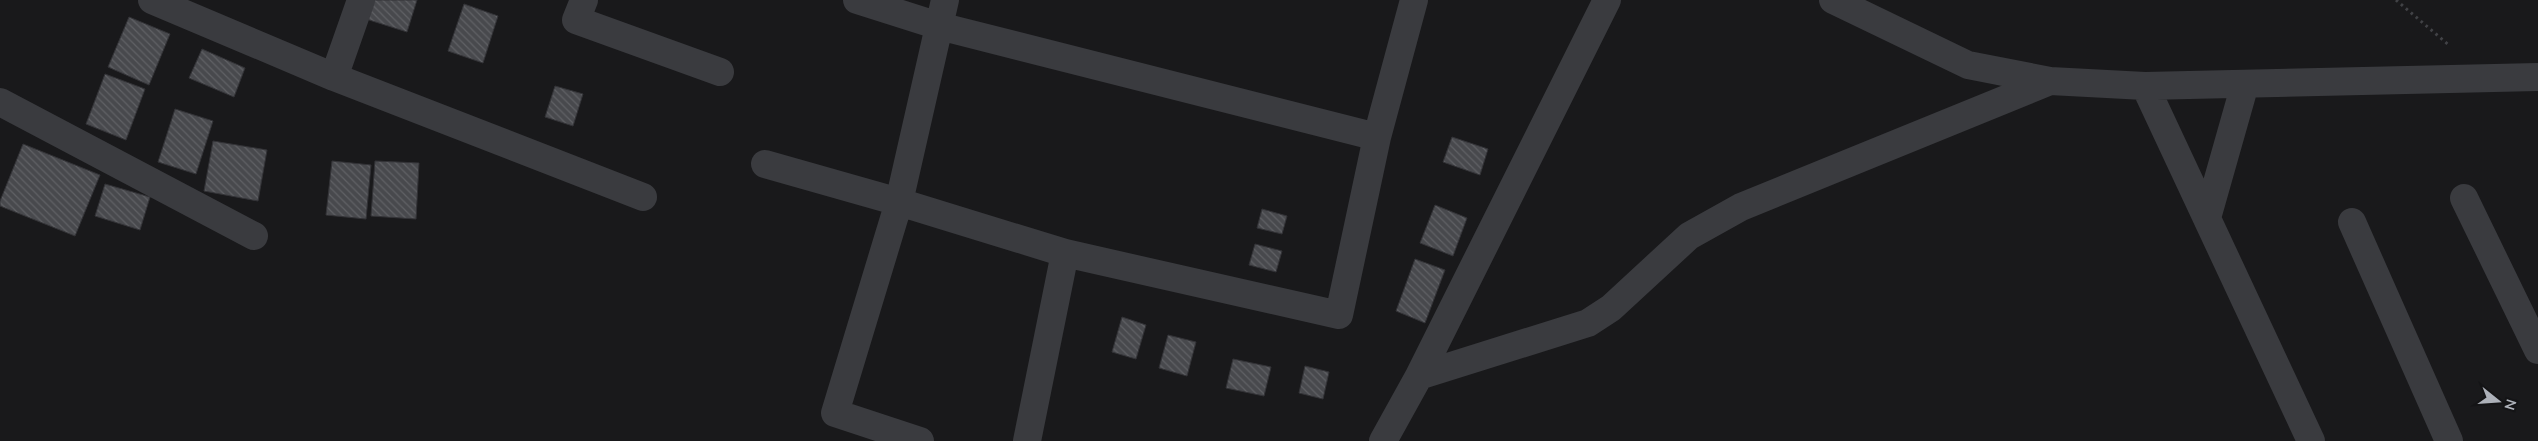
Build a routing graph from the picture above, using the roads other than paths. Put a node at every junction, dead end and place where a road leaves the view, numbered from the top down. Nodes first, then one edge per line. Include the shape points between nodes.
1 (152, 0) edge
2 (361, 0) edge
3 (584, 0) edge
4 (857, 0) edge
5 (1414, 0) edge
6 (1608, 0) edge
7 (1833, 0) edge
8 (942, 13) edge
9 (720, 72) dead end
10 (334, 77) junction
11 (2538, 77) edge
12 (2050, 81) junction
13 (2245, 84) junction
14 (2145, 86) junction
15 (0, 102) edge
16 (1377, 137) junction
17 (765, 164) dead end
18 (643, 197) dead end
19 (2464, 198) dead end
20 (898, 202) junction
21 (2207, 218) junction
22 (2352, 222) dead end
23 (254, 236) dead end
24 (1065, 254) junction
25 (2538, 350) edge
26 (1419, 376) junction
27 (920, 441) edge
28 (1028, 441) edge
29 (1382, 441) edge
30 (2311, 441) edge
31 (2449, 441) edge

1 - 10 street
2 - 10 street
3 - 9 street via 576,20
4 - 8 street
5 - 16 street
6 - 26 street
7 - 12 street via 1968,65
8 - 16 street
8 - 20 street
10 - 18 street
11 - 13 street
12 - 14 street
12 - 26 street via 1742,207 1689,236 1611,308 1588,323
13 - 14 street
13 - 21 street
14 - 21 street
15 - 23 street
16 - 24 street via 1339,315
17 - 20 street
19 - 25 street
20 - 24 street
20 - 27 street via 834,413
21 - 30 street
22 - 31 street
24 - 28 street
26 - 29 street

